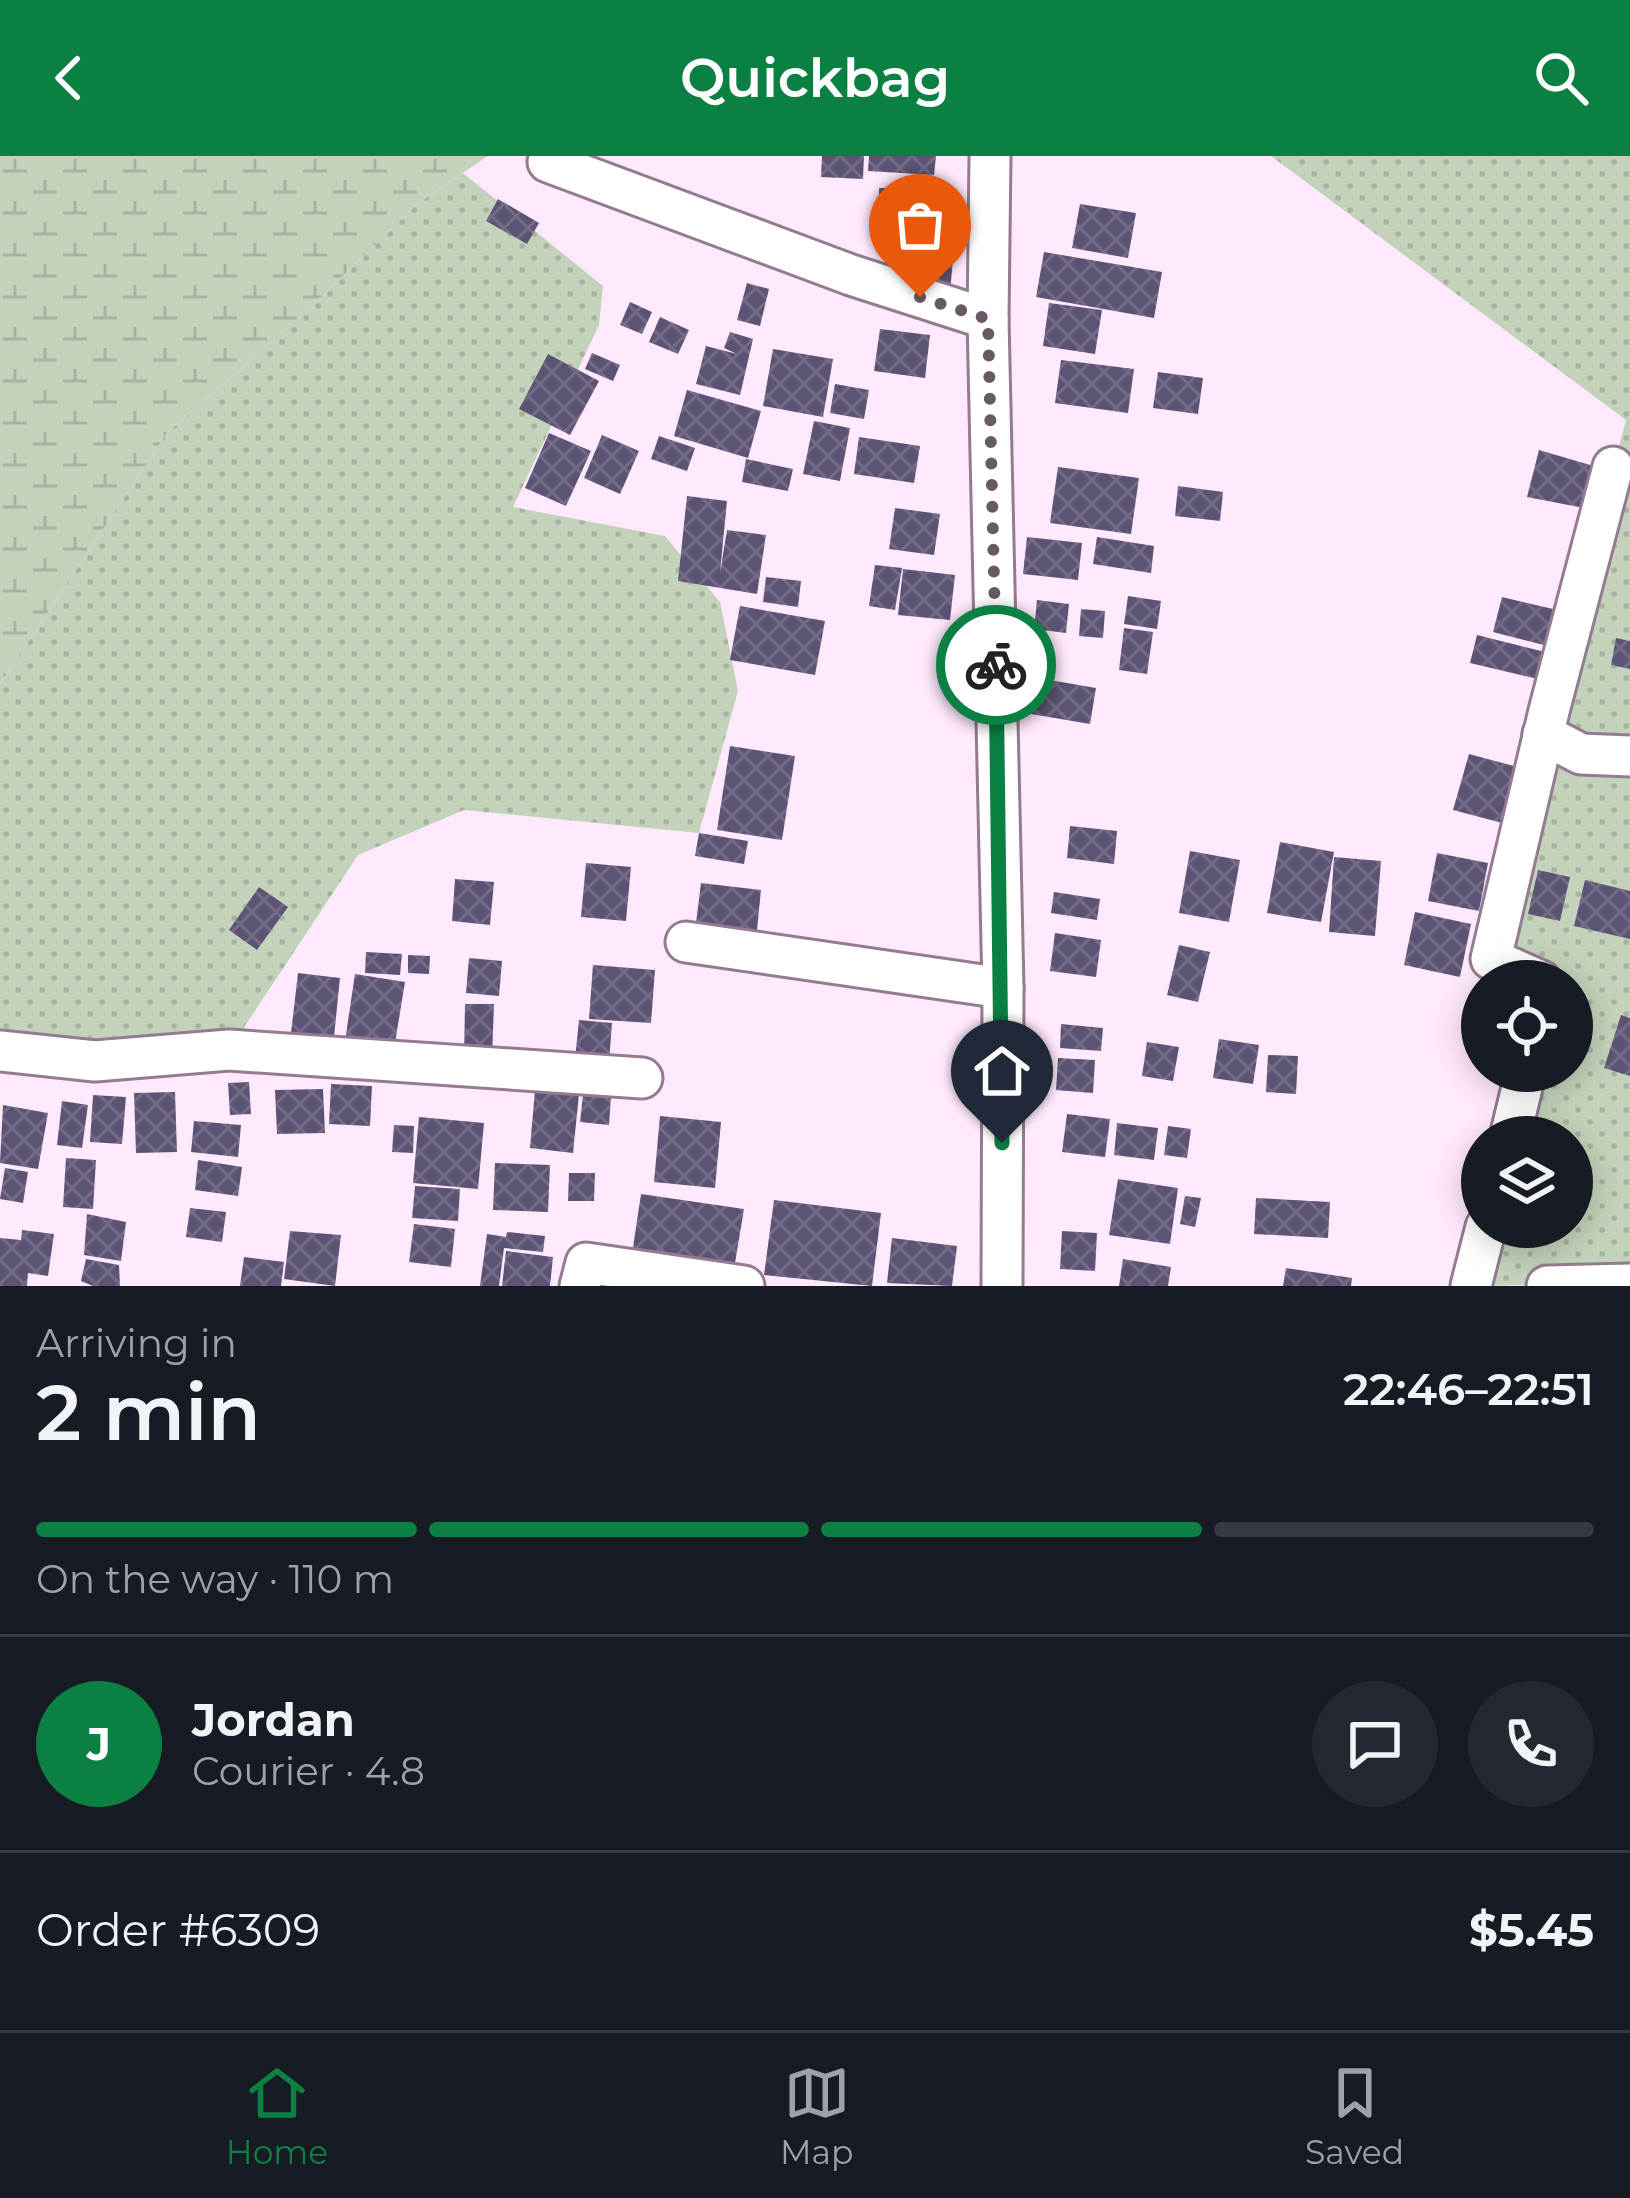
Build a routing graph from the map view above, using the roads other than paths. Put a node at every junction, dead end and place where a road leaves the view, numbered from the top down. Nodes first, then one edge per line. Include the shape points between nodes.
1 (991, 156) edge
2 (548, 163) dead end
3 (988, 319) junction
4 (1612, 467) dead end
5 (1543, 734) junction
6 (1630, 756) edge
7 (686, 942) dead end
8 (1493, 960) edge
9 (1003, 988) junction
10 (0, 1052) edge
11 (642, 1078) dead end
12 (1481, 1248) edge
13 (1630, 1284) edge
14 (580, 1286) edge
15 (744, 1286) edge
16 (1002, 1286) edge
17 (1472, 1286) edge
18 (1546, 1286) edge

1 - 3 street
2 - 3 street
3 - 9 street
4 - 5 street
5 - 6 street via 1581,754
5 - 8 street
7 - 9 street
9 - 16 street
10 - 11 street via 94,1061 229,1050
12 - 17 street
13 - 18 street
14 - 15 street via 586,1263

